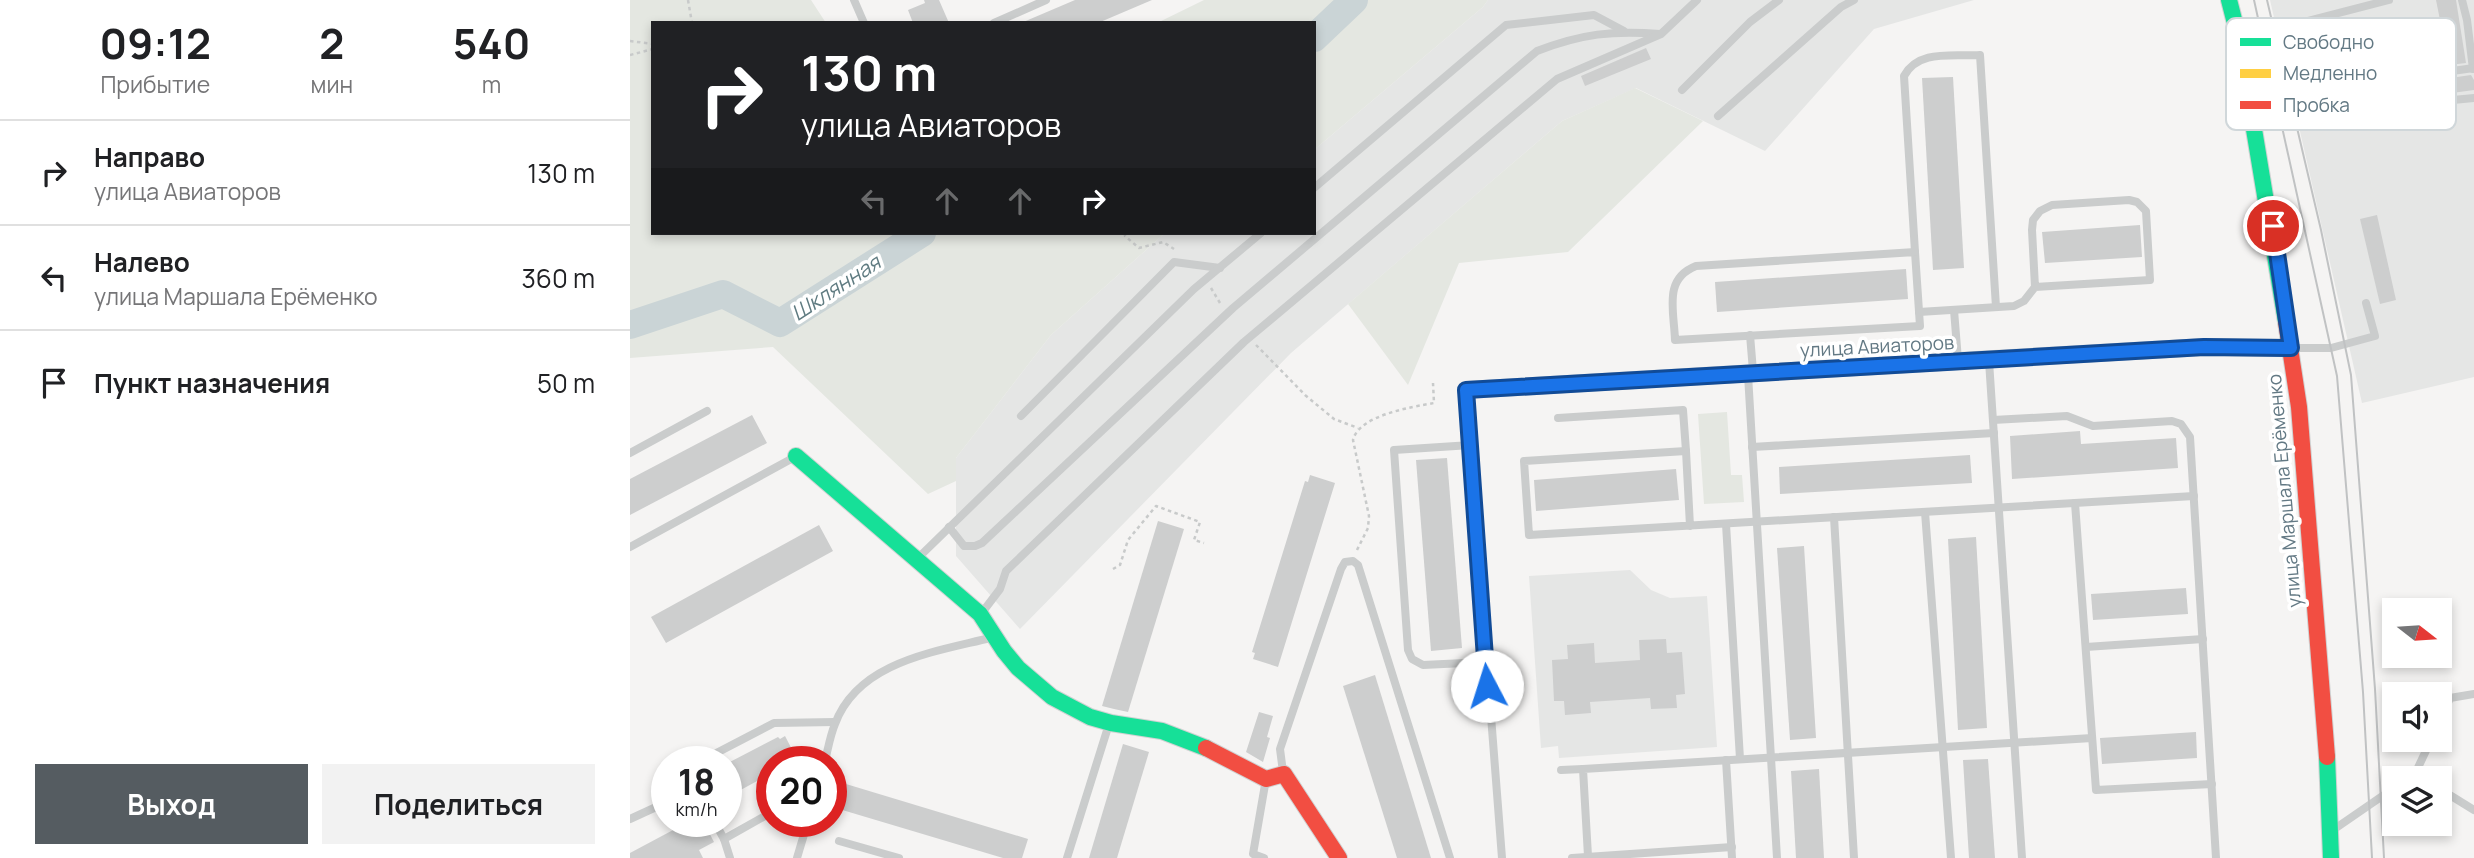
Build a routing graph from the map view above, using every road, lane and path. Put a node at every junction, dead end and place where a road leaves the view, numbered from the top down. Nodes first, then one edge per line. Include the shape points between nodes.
1 (688, 0) edge
2 (854, 0) edge
3 (1046, 0) edge
4 (1697, 0) edge
5 (1779, 0) edge
6 (1854, 0) edge
7 (2229, 0) edge
8 (2389, 0) edge
9 (2462, 0) edge
10 (2234, 18) edge
11 (2320, 18) edge
12 (2470, 19) edge
13 (692, 21) edge
14 (863, 21) edge
15 (999, 21) edge
16 (1624, 31) junction
17 (1661, 34) junction
18 (630, 41) edge
19 (651, 44) edge
20 (651, 50) edge
21 (630, 55) edge
22 (2473, 68) edge
23 (1682, 90) dead end
24 (2474, 98) edge
25 (2456, 100) edge
26 (1718, 116) dead end
27 (2256, 130) edge
28 (1316, 186) edge
29 (1125, 235) edge
30 (1259, 235) edge
31 (1915, 252) junction
32 (1201, 265) junction
33 (1220, 268) junction
34 (1206, 279) junction
35 (2035, 287) junction
36 (2366, 303) dead end
37 (1996, 307) junction
38 (1954, 310) junction
39 (1919, 312) junction
40 (1227, 314) junction
41 (1750, 335) junction
42 (1249, 338) junction
43 (2291, 348) junction
44 (1989, 361) junction
45 (1958, 363) junction
46 (1750, 373) junction
47 (1433, 383) dead end
48 (1466, 390) joint
49 (707, 411) dead end
50 (1021, 416) dead end
51 (1558, 418) dead end
52 (1993, 420) junction
53 (1358, 428) junction
54 (1994, 433) junction
55 (1471, 445) junction
56 (1752, 447) junction
57 (1686, 451) junction
58 (630, 453) edge
59 (796, 456) joint
60 (2194, 496) junction
61 (2076, 503) junction
62 (1999, 508) junction
63 (1925, 512) junction
64 (1834, 517) junction
65 (1757, 522) junction
66 (1726, 524) junction
67 (1690, 526) junction
68 (949, 527) junction
69 (1203, 543) dead end
70 (630, 547) edge
71 (916, 559) junction
72 (1353, 561) junction
73 (1113, 569) dead end
74 (980, 614) junction
75 (993, 638) junction
76 (2203, 639) junction
77 (2086, 647) junction
78 (1485, 662) junction
79 (2474, 694) edge
80 (2452, 698) edge
81 (835, 722) junction
82 (1109, 723) junction
83 (2092, 738) junction
84 (2014, 742) junction
85 (730, 746) edge
86 (829, 746) edge
87 (1942, 747) junction
88 (1848, 753) junction
89 (1771, 757) junction
90 (1740, 759) junction
91 (1726, 760) junction
92 (1583, 769) junction
93 (1561, 770) dead end
94 (1284, 774) junction
95 (1266, 779) junction
96 (2211, 784) junction
97 (2382, 796) edge
98 (2452, 796) edge
99 (651, 809) edge
100 (2474, 810) edge
101 (630, 819) edge
102 (756, 821) edge
103 (2330, 832) junction
104 (803, 837) edge
105 (724, 839) joint
106 (839, 841) dead end
107 (1732, 847) junction
108 (1588, 856) junction
109 (730, 858) edge
110 (797, 858) edge
111 (899, 858) edge
112 (1067, 858) edge
113 (1264, 858) edge
114 (1339, 858) edge
115 (1450, 858) edge
116 (1502, 858) edge
117 (1572, 858) edge
118 (1732, 858) edge
119 (1777, 858) edge
120 (1854, 858) edge
121 (1951, 858) edge
122 (2022, 858) edge
123 (2216, 858) edge
124 (2331, 858) edge

1 - 13 path
2 - 14 lane
3 - 15 lane
4 - 17 lane
5 - 23 lane via 1749,22
6 - 26 lane
7 - 10 street, улица Маршала Ерёменко
8 - 11 lane
9 - 12 lane
12 - 22 lane
16 - 17 lane
16 - 28 lane via 1594,15 1506,25
16 - 40 lane via 1571,38 1537,51
17 - 42 lane via 1557,79
18 - 19 path
20 - 21 path
24 - 25 lane
27 - 43 street, улица Маршала Ерёменко
29 - 32 path via 1139,248 1163,242
30 - 33 lane
31 - 37 lane via 1904,76 1910,65 1922,58 1980,55
31 - 39 lane
31 - 41 lane via 1696,266 1676,279 1675,340
32 - 33 lane
32 - 50 lane via 1174,262
33 - 34 lane
34 - 40 path
34 - 68 lane
35 - 35 lane via 2150,280 2143,206 2129,200 2052,205 2040,211 2032,230
35 - 37 lane via 2024,302
36 - 43 lane via 2375,336 2331,348
37 - 38 lane
38 - 39 lane
38 - 45 lane
39 - 41 lane via 1920,326
40 - 68 lane via 982,543 964,545
41 - 46 lane
42 - 53 path via 1334,419
42 - 74 lane via 1006,571 1000,589
43 - 44 street, улица Авиаторов via 2204,347
43 - 103 street, улица Маршала Ерёменко via 2315,589
44 - 45 street, улица Авиаторов
44 - 52 lane
45 - 46 street, улица Авиаторов
46 - 48 street, улица Авиаторов
46 - 56 lane
47 - 53 path via 1434,403 1365,422
48 - 55 lane
49 - 58 lane
51 - 57 lane via 1683,410
52 - 54 lane
52 - 60 lane via 2067,416 2093,426 2181,424 2190,437
53 - 72 path via 1353,440 1369,516
54 - 56 lane
54 - 62 lane
55 - 78 lane
55 - 78 lane via 1394,450 1408,650 1412,659 1423,665
56 - 65 lane
57 - 67 lane
57 - 67 lane via 1524,461 1529,536
59 - 70 lane
59 - 71 street
60 - 61 lane
60 - 76 lane
61 - 62 lane
61 - 77 lane
62 - 63 lane
62 - 84 lane
63 - 64 lane
63 - 87 lane
64 - 65 lane
64 - 88 lane
65 - 66 lane
65 - 89 lane
66 - 67 lane
66 - 90 lane
68 - 71 lane
69 - 73 path via 1194,540 1200,522 1156,506 1128,540 1120,565
71 - 74 street
72 - 94 lane via 1345,562 1341,569 1280,749
72 - 115 lane via 1358,565
74 - 75 street
75 - 81 lane via 927,653 873,675
75 - 82 street via 1046,695 1072,711
76 - 77 lane
76 - 96 lane
77 - 83 lane
78 - 116 lane
79 - 80 lane
81 - 85 lane via 774,723
81 - 86 lane
82 - 95 street via 1185,738
82 - 112 lane
83 - 84 lane
83 - 96 lane via 2096,790
84 - 87 lane
84 - 122 lane
87 - 88 lane
87 - 121 lane
88 - 89 lane
88 - 120 lane
89 - 90 lane
89 - 119 lane
90 - 91 lane
91 - 92 lane
91 - 107 lane
92 - 93 lane
92 - 108 lane
94 - 95 street
94 - 114 street
95 - 113 lane via 1253,854
96 - 123 lane
97 - 103 lane
98 - 100 lane
99 - 101 lane
102 - 105 lane
103 - 124 street, улица Маршала Ерёменко
104 - 110 lane
105 - 109 lane
106 - 111 lane
107 - 108 lane
107 - 118 lane
108 - 117 lane

